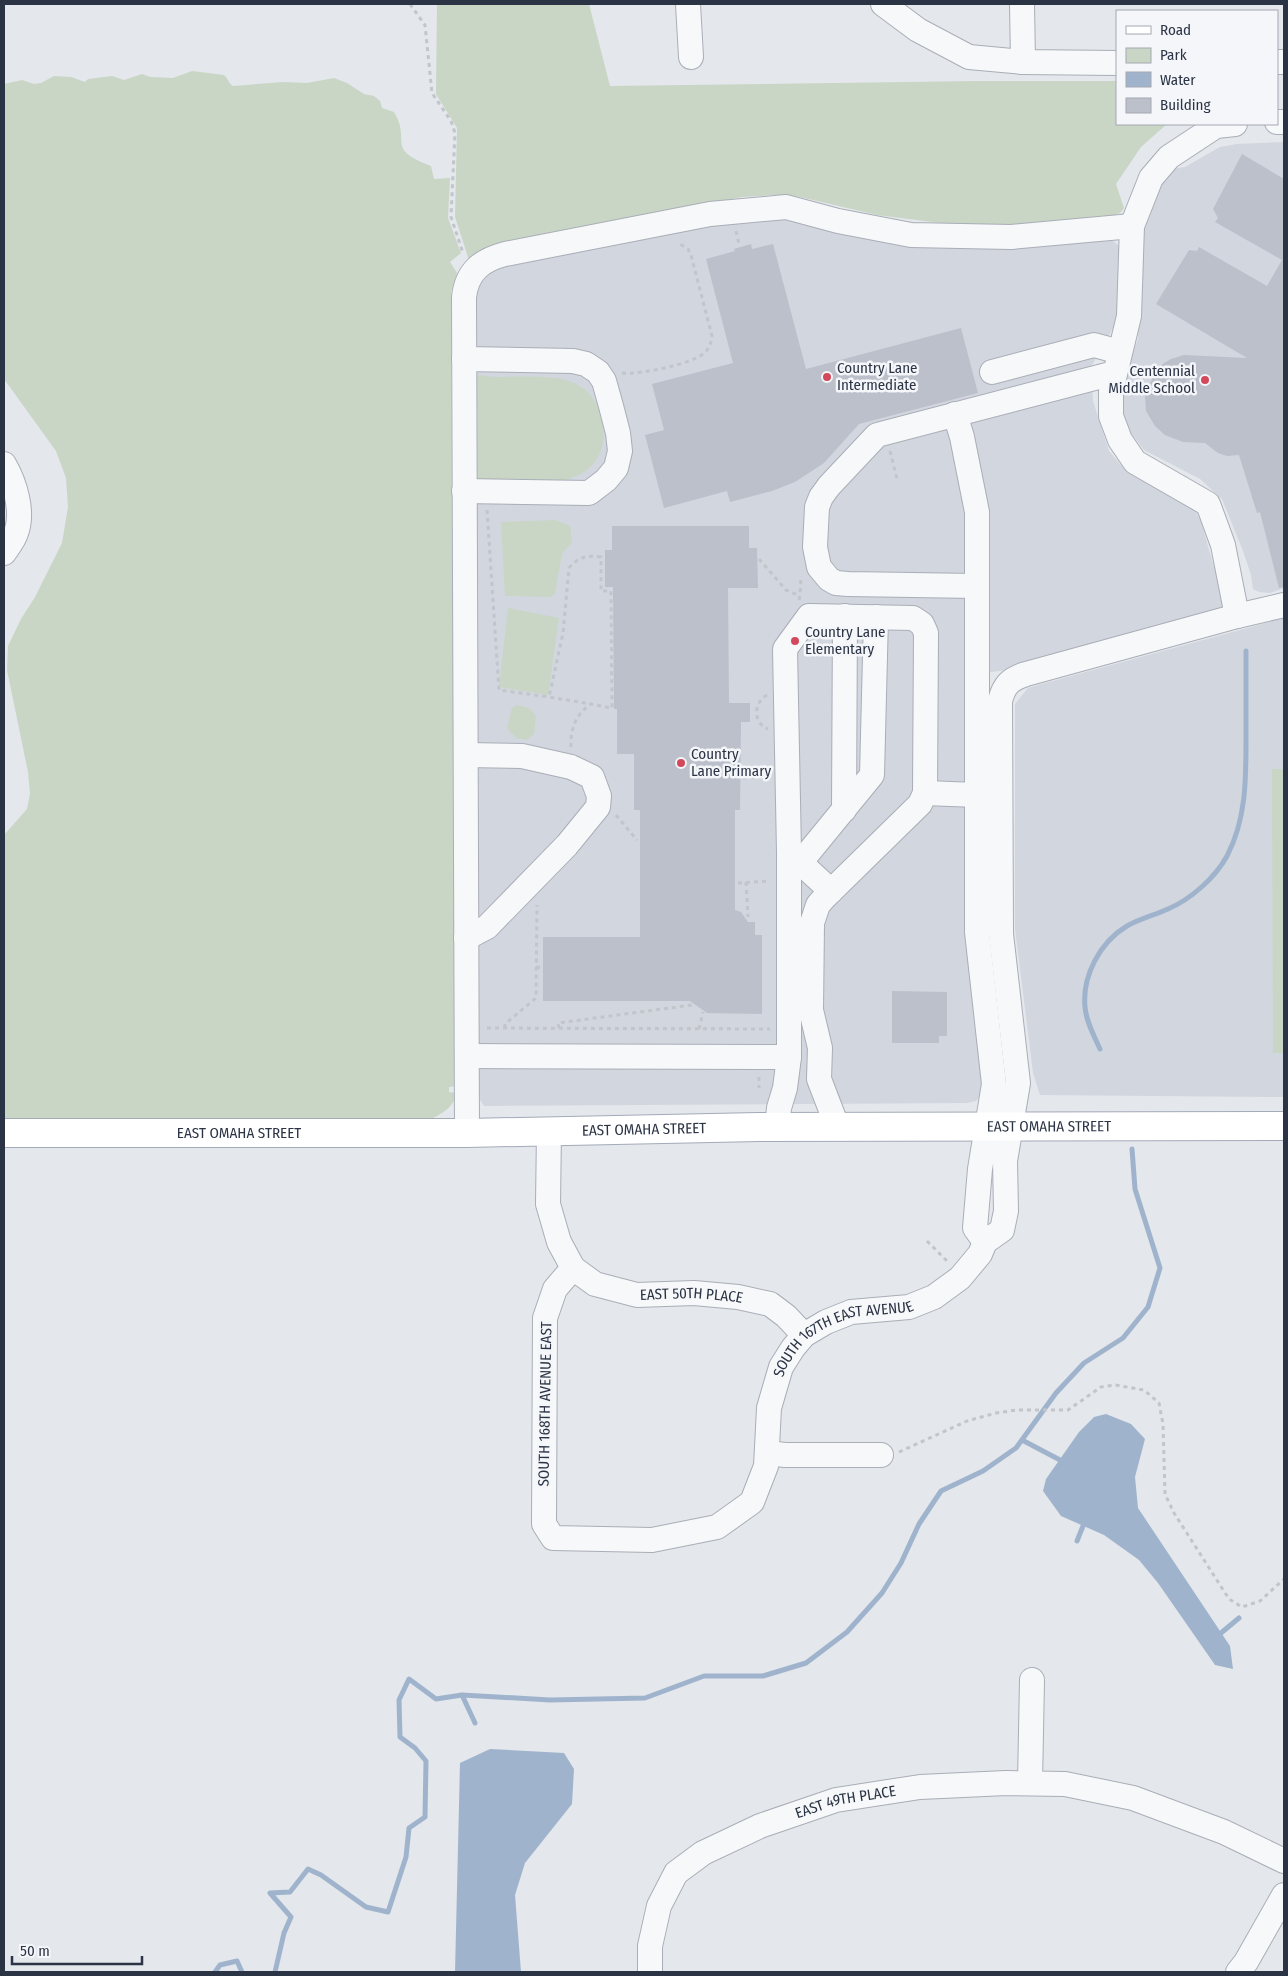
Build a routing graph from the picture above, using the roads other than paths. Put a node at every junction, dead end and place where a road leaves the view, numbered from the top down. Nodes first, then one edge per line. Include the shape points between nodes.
1 (688, 4) edge
2 (883, 4) edge
3 (1022, 4) edge
4 (691, 56) dead end
5 (1023, 62) junction
6 (1116, 63) edge
7 (1226, 125) edge
8 (1132, 226) junction
9 (464, 359) junction
10 (1117, 363) junction
11 (992, 372) dead end
12 (955, 414) junction
13 (4, 464) edge
14 (464, 491) junction
15 (4, 553) edge
16 (976, 586) junction
17 (1284, 605) edge
18 (845, 616) junction
19 (1237, 616) junction
20 (876, 617) junction
21 (466, 755) junction
22 (925, 793) junction
23 (977, 795) junction
24 (844, 810) junction
25 (794, 858) junction
26 (831, 891) junction
27 (812, 923) junction
28 (788, 924) junction
29 (466, 938) junction
30 (467, 1056) junction
31 (789, 1057) junction
32 (998, 1125) junction
33 (837, 1126) junction
34 (1284, 1126) edge
35 (777, 1127) junction
36 (549, 1130) junction
37 (4, 1133) edge
38 (467, 1133) junction
39 (979, 1202) junction
40 (1004, 1203) junction
41 (985, 1242) junction
42 (572, 1268) junction
43 (804, 1335) junction
44 (767, 1453) junction
45 (880, 1455) road end
46 (752, 1502) joint
47 (1032, 1680) dead end
48 (1030, 1784) junction
49 (1284, 1861) edge
50 (1284, 1895) edge
51 (650, 1972) edge
52 (1238, 1972) edge

1 - 4 street
2 - 5 street via 918,30 969,56
3 - 5 street
5 - 6 street
7 - 8 street via 1216,126 1169,157 1151,178
8 - 9 street via 1011,236 911,235 786,207 710,214 515,252 481,263 468,280 464,297
8 - 10 street via 1129,316
9 - 14 street
9 - 14 street via 586,364 604,381 620,451 616,468 589,493
10 - 11 street via 1094,345
10 - 12 street
10 - 19 street via 1111,391 1111,416 1120,440 1134,462 1208,504 1223,545
12 - 16 street via 977,512
12 - 16 street via 878,436 821,497 817,507 815,547 819,567 836,583
13 - 15 street via 18,503 19,522 16,535
14 - 21 street
16 - 23 street
17 - 19 street
18 - 20 street
18 - 24 street
18 - 25 street via 809,616 785,648
19 - 32 street via 1026,674 1011,679 1003,689 1000,702 1001,934 1018,1083
20 - 22 street via 913,618 922,624 926,633
20 - 24 street via 872,776
21 - 29 street
21 - 29 street via 522,756 571,767 592,777 599,796 598,808 567,845 487,927
22 - 23 street
22 - 26 street via 916,808
23 - 32 street via 977,932
24 - 25 street
25 - 26 street
25 - 28 street
26 - 27 street via 818,905
27 - 28 street
27 - 33 street via 811,1010 820,1048 819,1079
28 - 31 street
29 - 30 street
30 - 31 street
30 - 38 street
31 - 35 street
32 - 33 main road, EAST OMAHA STREET
32 - 34 main road, EAST OMAHA STREET
32 - 39 street via 980,1169
32 - 40 street, SOUTH 167TH EAST AVENUE via 1004,1169
33 - 35 main road, EAST OMAHA STREET
35 - 36 main road, EAST OMAHA STREET
36 - 38 main road, EAST OMAHA STREET
36 - 42 street via 548,1204 559,1242
37 - 38 main road, EAST OMAHA STREET
39 - 40 street
39 - 41 street via 975,1228
40 - 41 street, SOUTH 167TH EAST AVENUE via 1002,1230
41 - 43 street, SOUTH 167TH EAST AVENUE via 980,1254 960,1278 940,1294 909,1307 851,1312
42 - 43 street, EAST 50TH PLACE via 595,1284 638,1295 738,1297 770,1304
42 - 46 street, SOUTH 168TH AVENUE EAST via 556,1289 545,1318 544,1524 553,1538 652,1540 717,1527
43 - 44 street, SOUTH 167TH EAST AVENUE via 793,1348 776,1383 769,1408
44 - 45 street
44 - 46 street, SOUTH 167TH EAST AVENUE via 766,1466
47 - 48 street
48 - 49 street, EAST 49TH PLACE via 1065,1784 1133,1798 1224,1832
48 - 51 street, EAST 49TH PLACE via 920,1787 836,1800 760,1826 703,1853 676,1873 658,1906 650,1946
50 - 52 street

